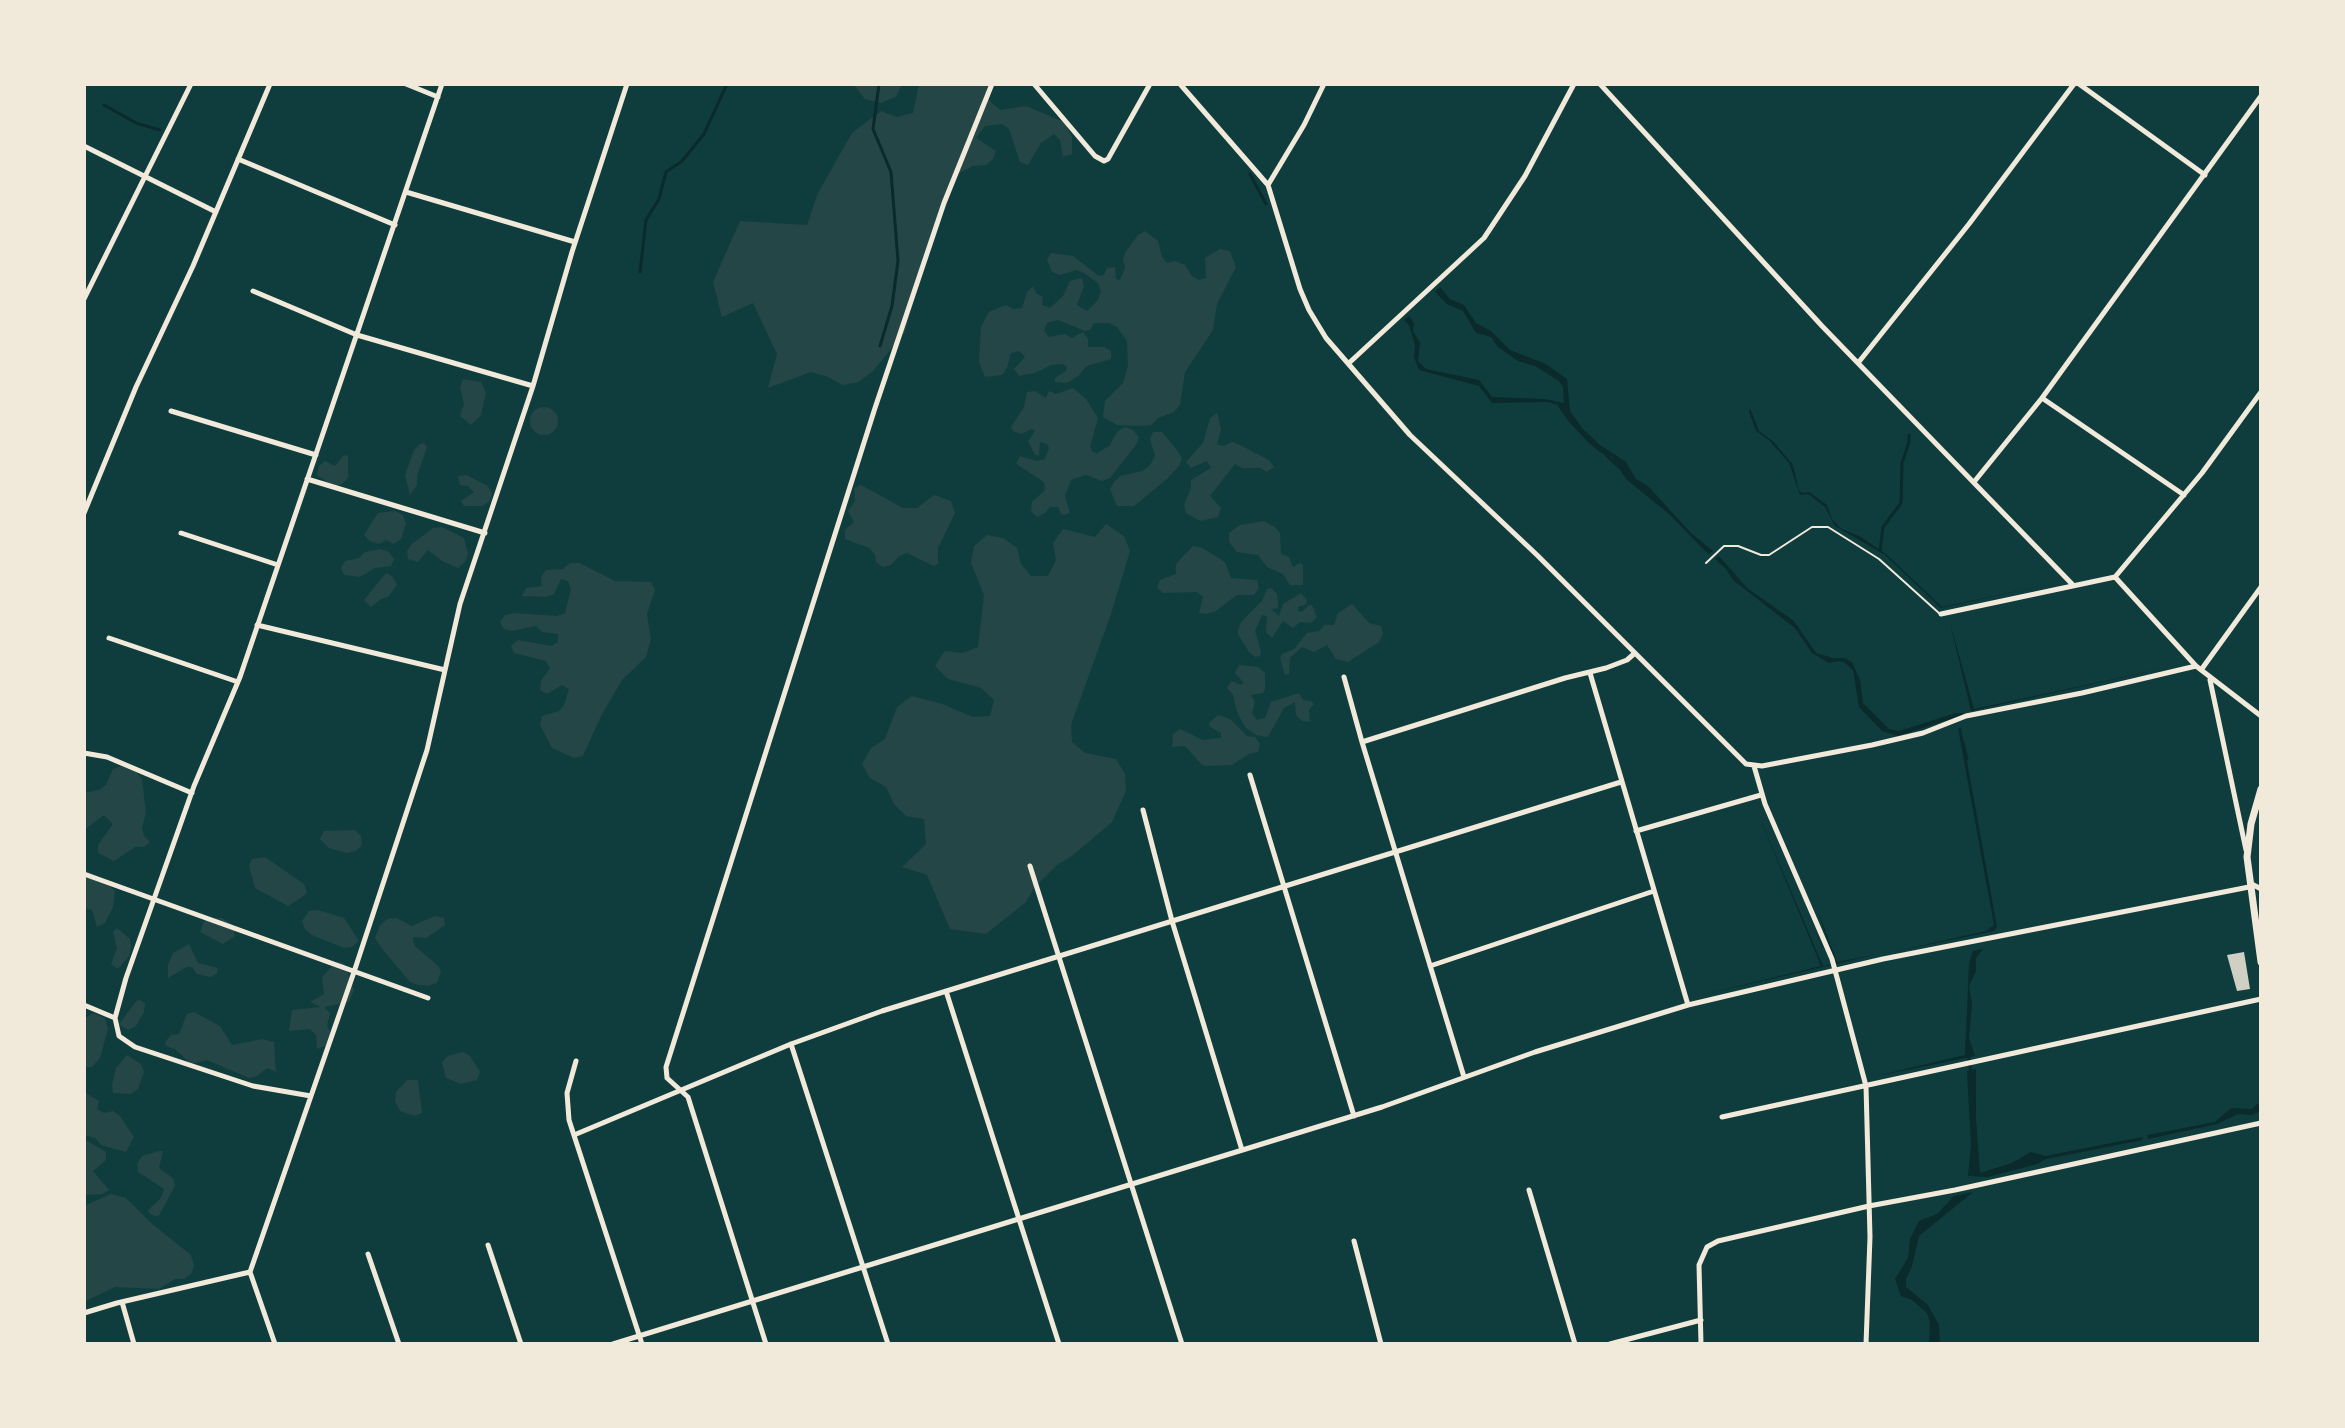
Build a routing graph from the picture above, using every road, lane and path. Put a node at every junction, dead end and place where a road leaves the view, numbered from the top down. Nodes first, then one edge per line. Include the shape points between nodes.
1 (191, 84) edge
2 (270, 84) edge
3 (406, 84) edge
4 (442, 84) edge
5 (627, 84) edge
6 (992, 84) edge
7 (1034, 84) edge
8 (1150, 84) edge
9 (1180, 84) edge
10 (1324, 84) edge
11 (1574, 84) edge
12 (1600, 84) edge
13 (2077, 84) edge
14 (2261, 96) edge
15 (438, 97) junction
16 (84, 146) edge
17 (238, 159) junction
18 (2205, 175) junction
19 (145, 177) junction
20 (1268, 185) junction
21 (406, 192) junction
22 (216, 212) junction
23 (395, 225) junction
24 (575, 242) junction
25 (87, 285) edge
26 (253, 291) dead end
27 (84, 299) edge
28 (357, 335) junction
29 (1349, 363) junction
30 (1858, 363) junction
31 (533, 386) junction
32 (2261, 392) edge
33 (2042, 398) junction
34 (171, 411) dead end
35 (316, 455) junction
36 (307, 479) junction
37 (1974, 482) junction
38 (2184, 495) junction
39 (84, 513) edge
40 (181, 533) dead end
41 (485, 533) junction
42 (1706, 563) dead end
43 (278, 565) junction
44 (2115, 577) junction
45 (2073, 585) junction
46 (2261, 587) edge
47 (1941, 614) joint
48 (257, 625) junction
49 (109, 638) dead end
50 (1635, 653) junction
51 (2199, 668) junction
52 (445, 670) junction
53 (1590, 673) junction
54 (1344, 677) dead end
55 (2210, 679) junction
56 (238, 682) junction
57 (2261, 716) edge
58 (1362, 742) junction
59 (84, 753) edge
60 (1754, 766) junction
61 (1250, 775) dead end
62 (1621, 782) junction
63 (2261, 789) edge
64 (192, 793) junction
65 (1761, 795) junction
66 (1143, 810) dead end
67 (1636, 831) junction
68 (1395, 852) junction
69 (2247, 857) junction
70 (1030, 866) dead end
71 (84, 874) edge
72 (2249, 884) junction
73 (1285, 886) junction
74 (2261, 889) edge
75 (1654, 891) junction
76 (154, 899) junction
77 (1172, 921) junction
78 (1059, 956) junction
79 (2261, 962) edge
80 (1430, 966) junction
81 (1835, 969) junction
82 (354, 972) junction
83 (946, 991) junction
84 (428, 998) dead end
85 (2261, 999) edge
86 (84, 1005) edge
87 (1688, 1005) junction
88 (115, 1018) junction
89 (791, 1044) junction
90 (576, 1061) dead end
91 (1464, 1077) junction
92 (1866, 1086) junction
93 (681, 1089) junction
94 (311, 1096) junction
95 (1354, 1116) junction
96 (1722, 1117) dead end
97 (2261, 1123) edge
98 (574, 1135) junction
99 (1242, 1150) junction
100 (1132, 1185) junction
101 (1529, 1190) dead end
102 (1869, 1206) junction
103 (1019, 1219) junction
104 (1354, 1241) dead end
105 (488, 1245) dead end
106 (368, 1254) dead end
107 (864, 1267) junction
108 (251, 1271) junction
109 (752, 1301) junction
110 (122, 1302) junction
111 (84, 1313) edge
112 (1701, 1320) junction
113 (640, 1336) junction
114 (134, 1344) edge
115 (275, 1344) edge
116 (399, 1344) edge
117 (521, 1344) edge
118 (613, 1344) edge
119 (642, 1344) edge
120 (766, 1344) edge
121 (888, 1344) edge
122 (1059, 1344) edge
123 (1182, 1344) edge
124 (1381, 1344) edge
125 (1575, 1344) edge
126 (1610, 1344) edge
127 (1701, 1344) edge
128 (1866, 1344) edge

1 - 19 street
2 - 17 street
3 - 15 street
4 - 15 street
5 - 24 street
6 - 93 street via 944,203 875,408 666,1063 667,1078
7 - 8 street via 1104,161
9 - 20 street
10 - 20 street
11 - 29 street via 1525,176 1484,238
12 - 30 street
13 - 18 street
13 - 30 street
14 - 18 street
15 - 21 street
16 - 19 street
17 - 22 street
17 - 23 street
18 - 33 street
19 - 22 street
19 - 25 street
20 - 29 street via 1309,310
21 - 23 street
21 - 24 street
22 - 39 street
23 - 28 street
24 - 31 street
25 - 27 street
26 - 28 street
28 - 31 street
28 - 35 street
29 - 50 street via 1410,435
30 - 37 street
31 - 41 street
32 - 38 street
33 - 37 street
33 - 38 street
34 - 35 street
35 - 36 street
36 - 41 street
36 - 43 street
37 - 45 street
38 - 44 street
40 - 43 street
41 - 52 street via 460,604
42 - 47 lane via 1729,545 1769,555 1812,527 1828,527 1879,559
43 - 48 street
44 - 45 street
44 - 51 street
45 - 47 street
46 - 51 street
48 - 52 street
48 - 56 street
49 - 56 street
50 - 53 street
50 - 60 street via 1741,760
51 - 55 street
51 - 60 street via 1966,716 1872,745
52 - 82 street via 427,750
53 - 58 street
53 - 62 street
54 - 58 street
55 - 57 street
55 - 69 street
56 - 64 street
58 - 68 street
59 - 64 street via 107,757
60 - 65 street
61 - 73 street
62 - 67 street
62 - 68 street
63 - 69 main road
64 - 76 street
65 - 67 street
65 - 81 street
66 - 77 street
67 - 75 street
68 - 73 street
68 - 80 street
69 - 72 main road
70 - 78 street
71 - 76 street
72 - 74 street
72 - 79 main road
72 - 81 street
73 - 77 street
73 - 95 street
75 - 80 street
75 - 87 street
76 - 82 street
76 - 88 street
77 - 78 street
77 - 99 street
78 - 83 street
78 - 100 street
80 - 91 street
81 - 87 street
81 - 92 street
82 - 84 street
82 - 94 street
83 - 89 street
83 - 103 street
85 - 92 street
86 - 88 street
87 - 91 street
88 - 94 street via 119,1036 135,1047 253,1086
89 - 93 street
89 - 107 street
90 - 98 street via 567,1103
91 - 95 street
92 - 96 street
92 - 102 street
93 - 98 street
93 - 109 street via 688,1097
94 - 108 street
95 - 99 street
97 - 102 street
98 - 113 street
99 - 100 street
100 - 103 street
100 - 123 street
101 - 125 street
102 - 112 street via 1707,1247 1699,1265
102 - 128 street
103 - 107 street
103 - 122 street
104 - 124 street
105 - 117 street
106 - 116 street
107 - 109 street
107 - 121 street
108 - 110 street
108 - 115 street
109 - 113 street
109 - 120 street
110 - 111 street
110 - 114 street
112 - 126 street
112 - 127 street
113 - 118 street
113 - 119 street

